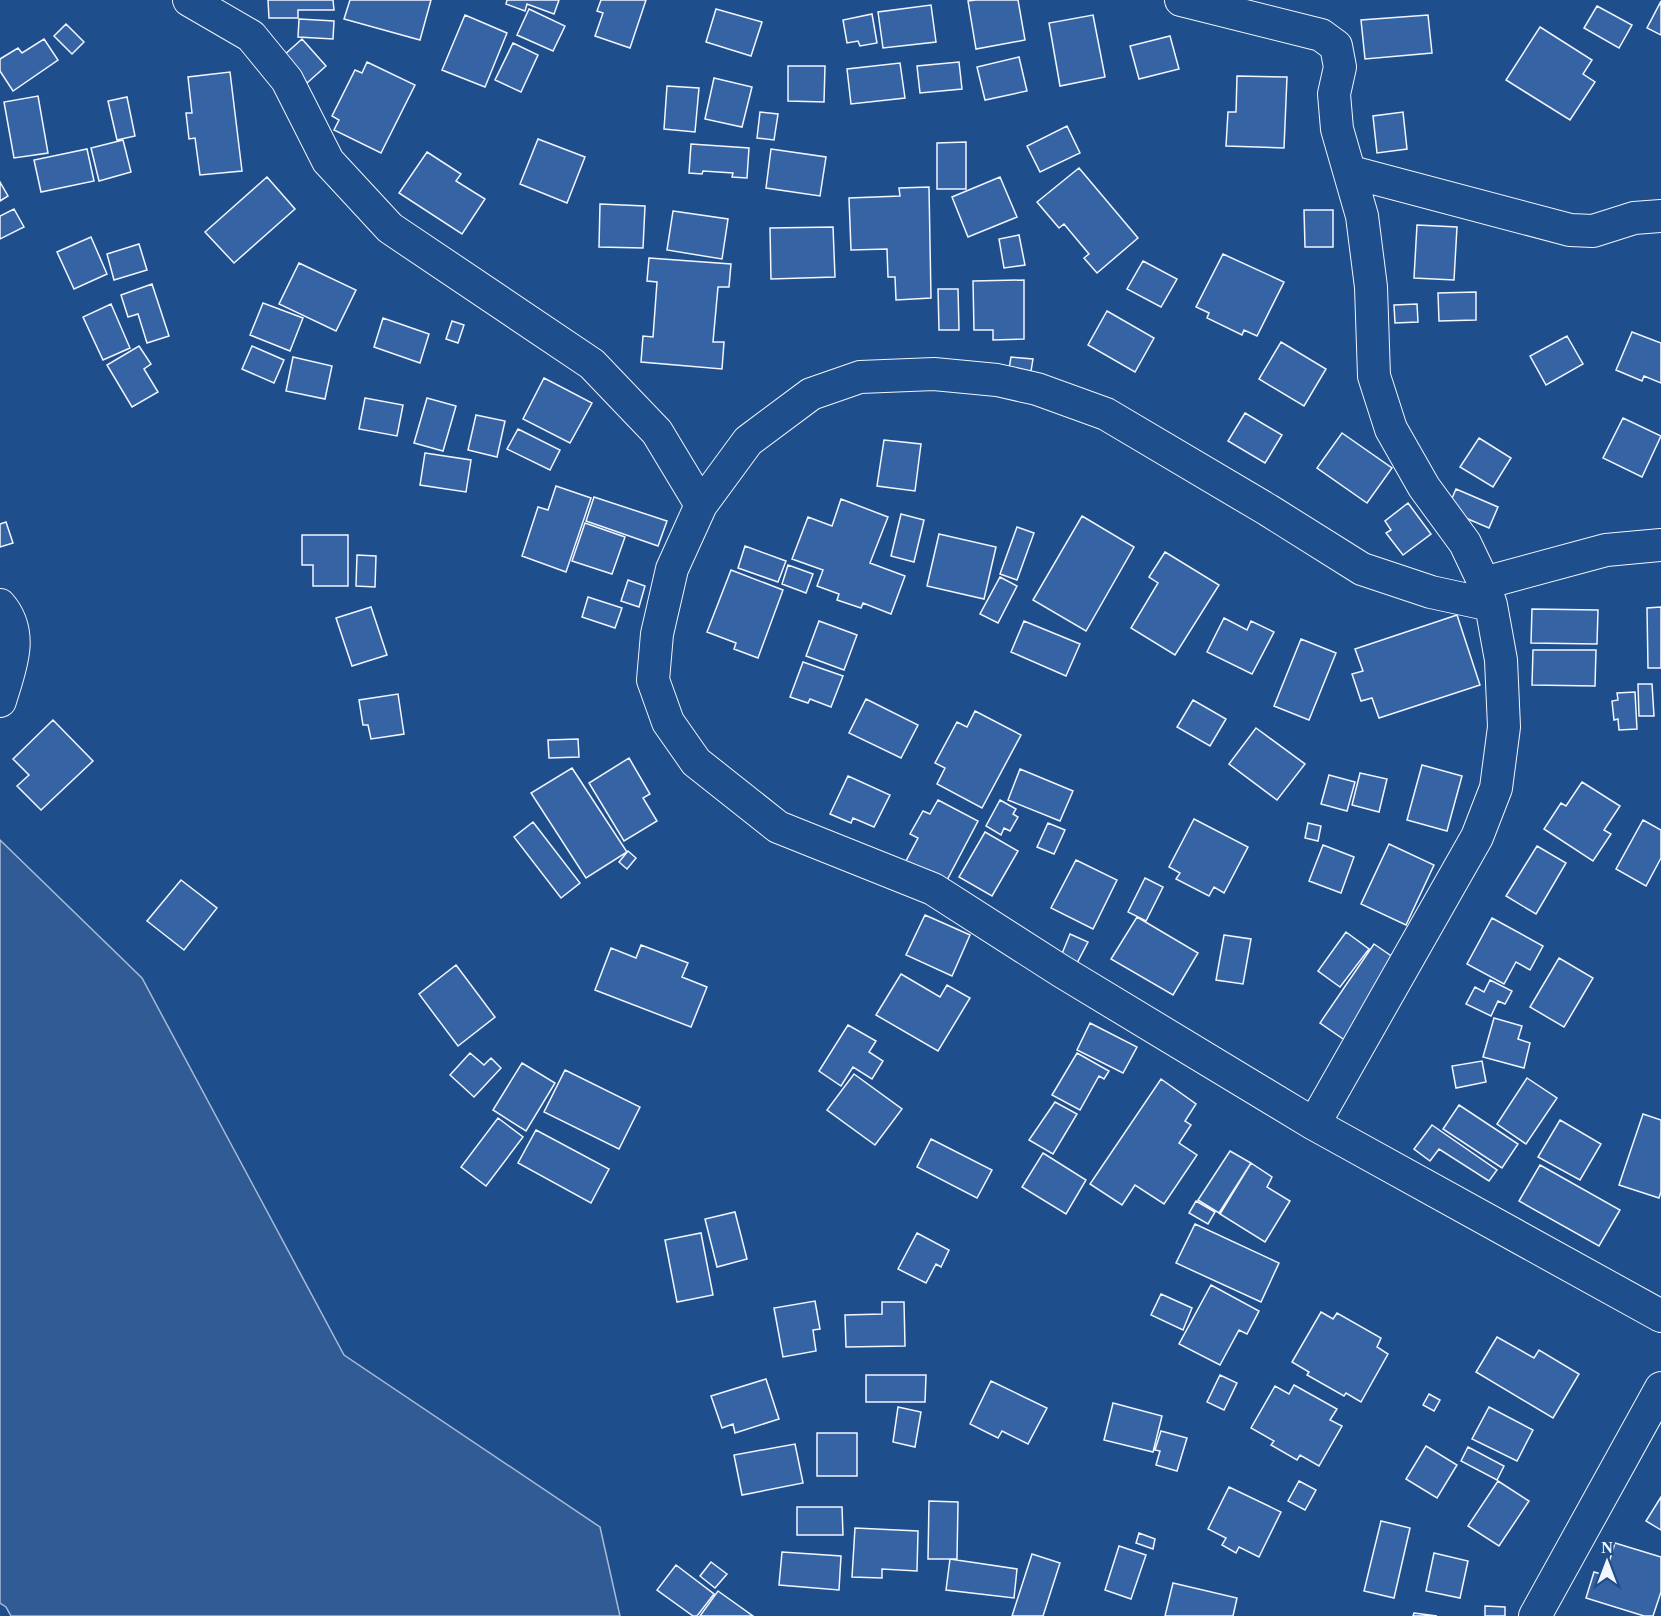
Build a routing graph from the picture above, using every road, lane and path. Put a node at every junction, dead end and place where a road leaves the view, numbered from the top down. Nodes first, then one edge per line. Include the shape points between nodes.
1 (189, 0) edge
2 (1181, 0) edge
3 (1351, 172) junction
4 (1661, 216) edge
5 (701, 504) junction
6 (1661, 545) edge
7 (1487, 594) junction
8 (0, 605) edge
9 (0, 701) edge
10 (1314, 1124) junction
11 (1661, 1316) edge
12 (1661, 1388) edge
13 (1535, 1616) edge

1 - 5 street via 251,36 287,80 328,161 390,228 592,364 657,432
2 - 3 street via 1321,35 1335,46 1340,67 1334,94 1337,129
3 - 4 street via 1570,230 1593,231 1634,218
3 - 7 street via 1362,216 1371,287 1374,376 1391,429 1424,487 1465,543
5 - 7 street via 748,441 811,394 860,377 934,374 997,380 1037,389 1106,414 1362,569 1431,592
5 - 10 street via 672,569 657,634 653,680 668,722 696,762 778,827 933,889
6 - 7 street via 1606,550
7 - 10 street via 1501,660 1504,728 1496,788 1477,837
8 - 9 street via 10,617 15,650
10 - 11 street
12 - 13 street

